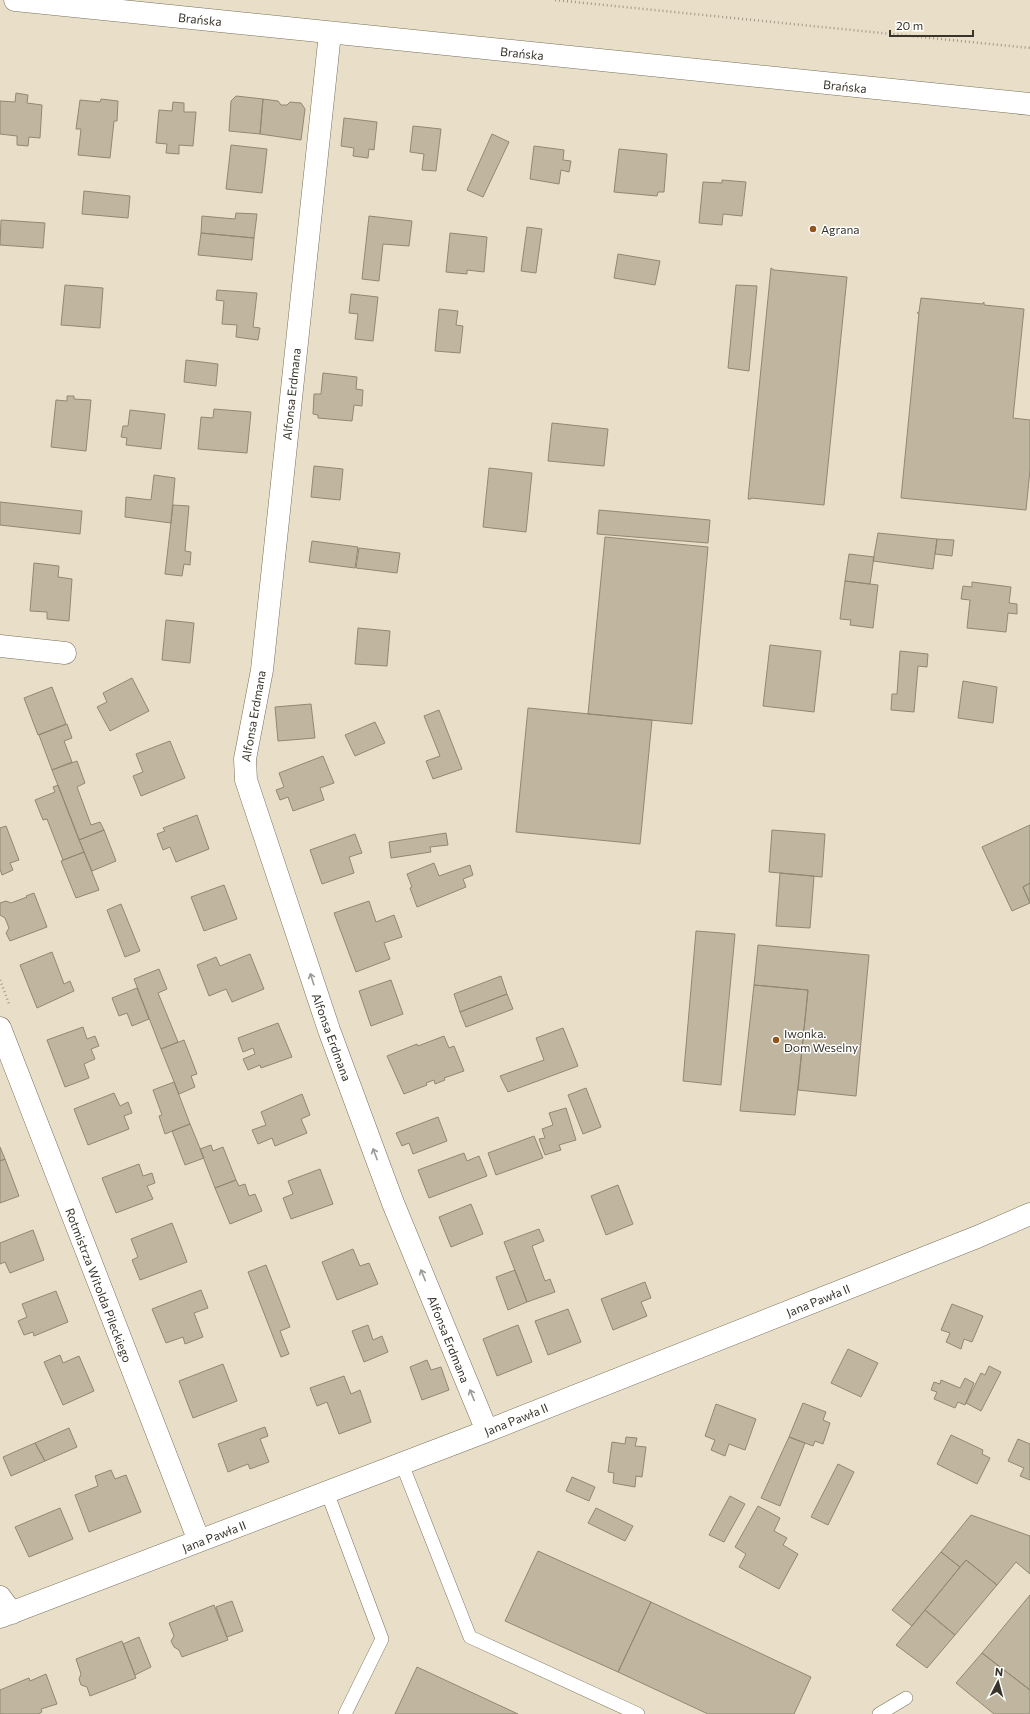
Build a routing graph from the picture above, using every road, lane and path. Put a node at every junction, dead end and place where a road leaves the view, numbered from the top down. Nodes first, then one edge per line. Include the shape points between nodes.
1 (15, 0) edge
2 (555, 0) edge
3 (330, 33) junction
4 (1030, 48) edge
5 (1030, 104) edge
6 (0, 646) edge
7 (65, 653) dead end
8 (0, 1028) edge
9 (1030, 1214) edge
10 (487, 1431) junction
11 (402, 1464) junction
12 (327, 1492) junction
13 (199, 1542) junction
14 (4, 1609) edge
15 (906, 1698) dead end
16 (345, 1714) edge
17 (638, 1714) edge
18 (879, 1714) edge

1 - 3 street, Brańska
2 - 4 path
3 - 5 street, Brańska
10 -> 3 street, Alfonsa Erdmana via 393,1203 329,1030 244,769 262,670
6 - 7 street
8 - 13 street, Rotmistrza Witolda Pileckiego
9 - 10 street, Jana Pawła II
10 - 11 street, Jana Pawła II
11 - 12 street, Jana Pawła II
11 - 17 lane via 470,1637
12 - 13 street, Jana Pawła II
12 - 16 lane via 382,1639
13 - 14 street, Jana Pawła II
15 - 18 lane

